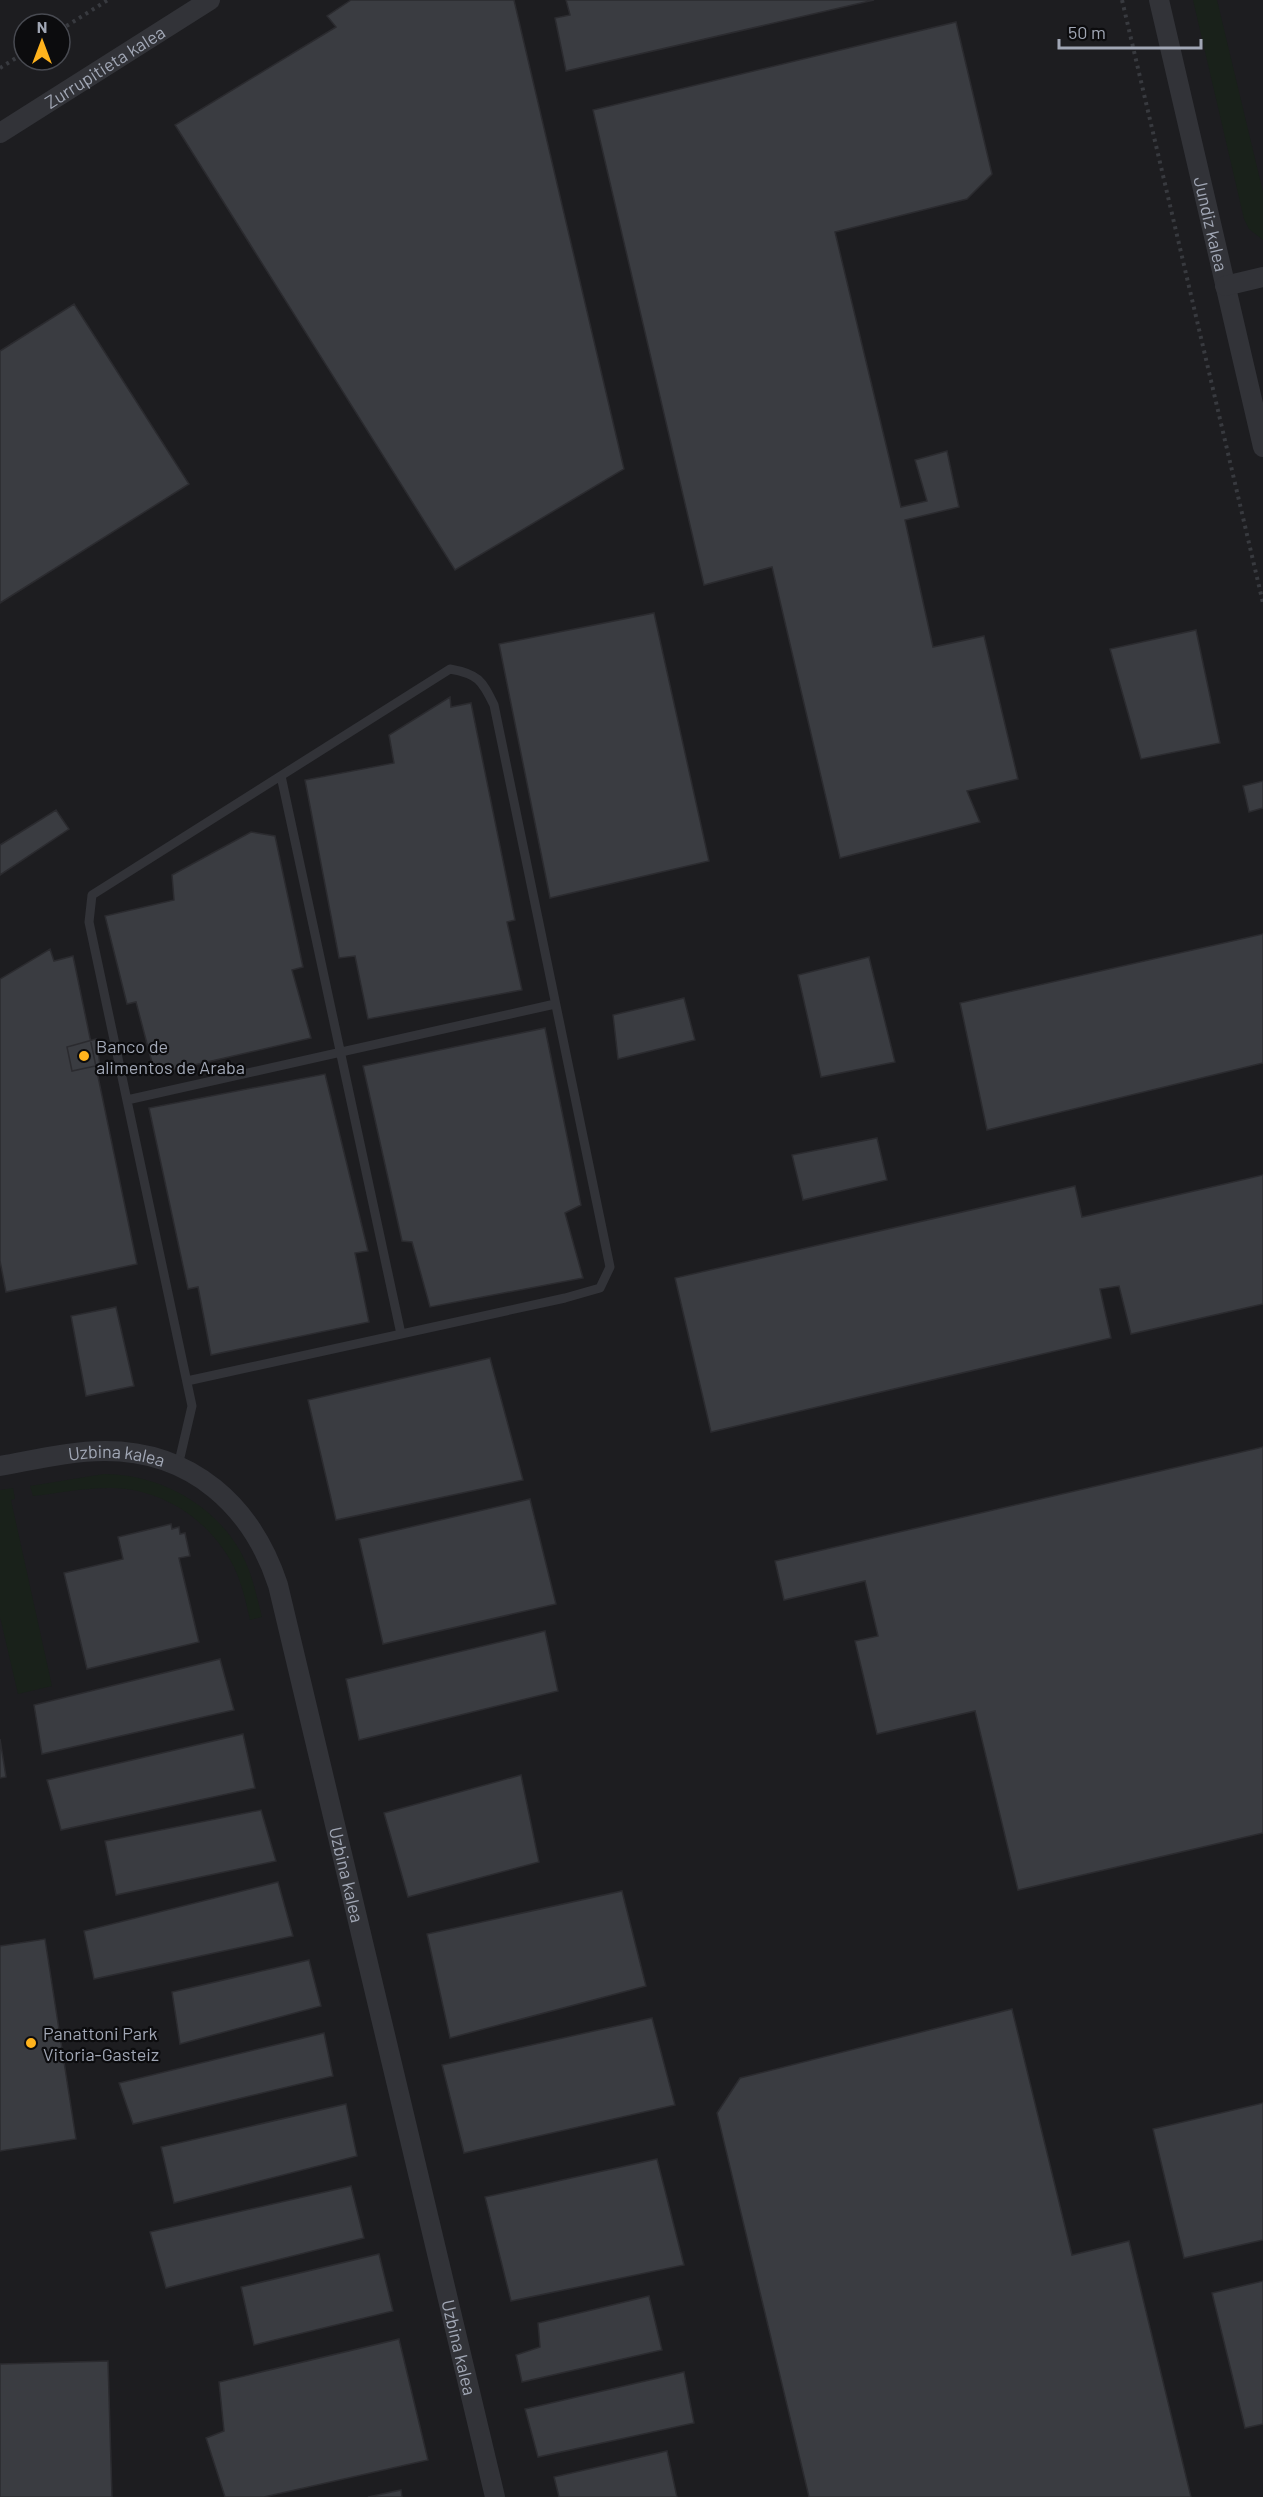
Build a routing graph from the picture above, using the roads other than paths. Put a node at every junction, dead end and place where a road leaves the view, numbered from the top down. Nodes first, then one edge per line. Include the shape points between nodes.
1 (210, 0) edge
2 (1159, 0) edge
3 (0, 133) edge
4 (1263, 277) edge
5 (1225, 286) junction
6 (1263, 447) edge
7 (281, 776) junction
8 (555, 1004) junction
9 (340, 1051) junction
10 (127, 1100) junction
11 (401, 1334) junction
12 (187, 1381) junction
13 (0, 1466) edge
14 (178, 1466) junction
15 (495, 2497) edge

1 - 3 street, Zurrupitieta kalea
2 - 5 street, Jundiz kalea
4 - 5 street
5 - 6 street, Jundiz kalea
7 - 8 lane via 450,669 470,673 484,684 494,705
7 - 9 lane
7 - 10 lane via 92,895 89,922
8 - 9 lane
8 - 11 lane via 610,1267 600,1288
9 - 10 lane
9 - 11 lane
10 - 12 lane
11 - 12 lane
12 - 14 lane via 192,1406
13 - 14 street, Uzbina kalea via 104,1451 129,1453
14 - 15 street, Uzbina kalea via 204,1480 244,1517 270,1559 278,1585

